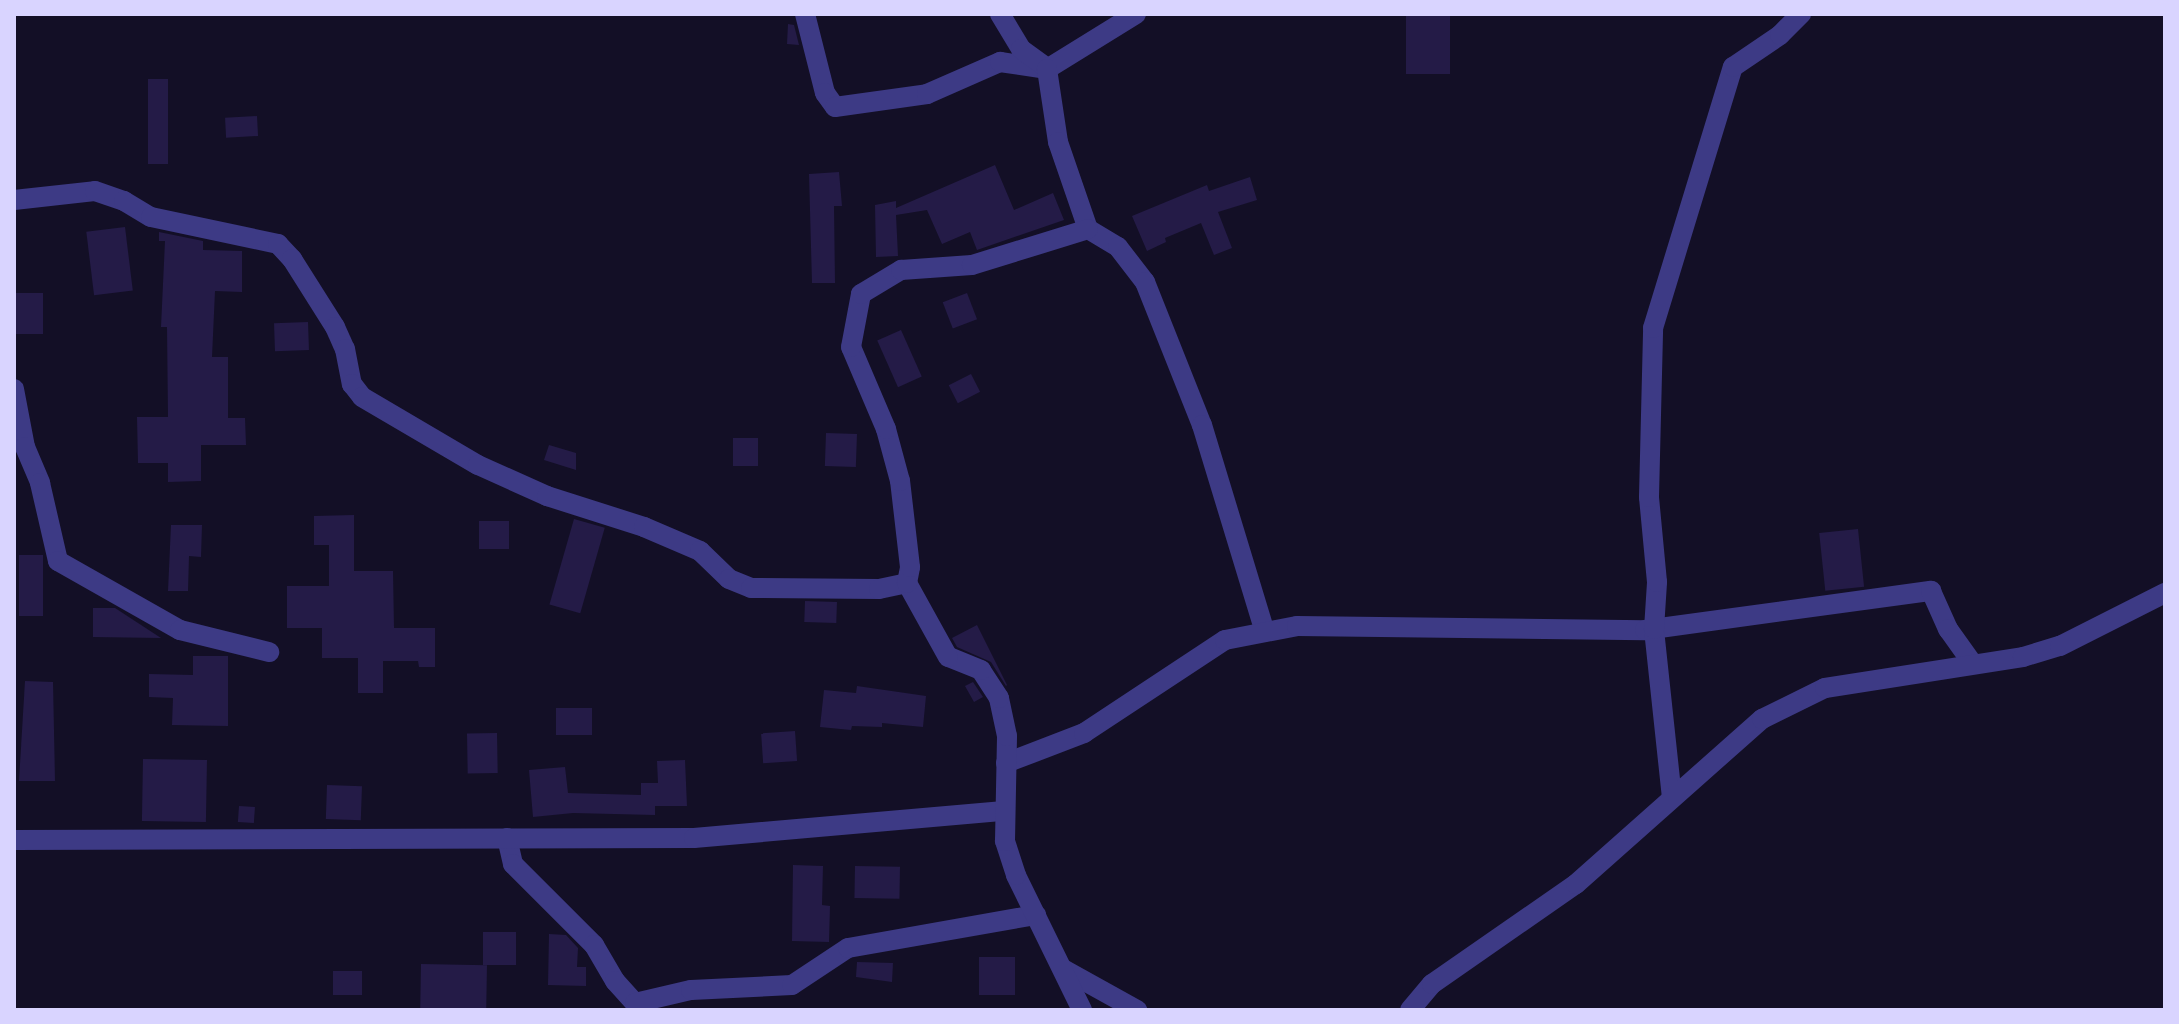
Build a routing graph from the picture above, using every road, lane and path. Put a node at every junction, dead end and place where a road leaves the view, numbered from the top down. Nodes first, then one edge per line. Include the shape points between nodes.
1 (805, 14) edge
2 (1000, 14) edge
3 (1136, 14) edge
4 (1801, 14) edge
5 (1047, 69) junction
6 (14, 200) edge
7 (1088, 229) junction
8 (14, 389) edge
9 (907, 583) junction
10 (2165, 593) edge
11 (1654, 629) junction
12 (1265, 632) junction
13 (269, 652) dead end
14 (1973, 664) junction
15 (1006, 763) junction
16 (1672, 798) junction
17 (1004, 811) junction
18 (507, 838) junction
19 (14, 840) edge
20 (1036, 915) junction
21 (1063, 969) junction
22 (1082, 1010) edge
23 (1137, 1010) edge
24 (1410, 1010) edge

1 - 5 street via 825,93 835,107 927,94 1000,62
2 - 5 street via 1021,49
3 - 5 street
4 - 11 street via 1733,67 1653,328 1649,497 1657,582
5 - 7 street via 1058,142
6 - 9 street via 95,191 151,217 278,244 335,327 352,384 362,397 478,465 700,551 740,584 808,590 879,589
7 - 9 street via 972,265 901,270 861,294 851,347 886,429 900,481 910,567
7 - 12 street via 1118,247 1145,282 1202,425
8 - 13 street via 58,561 180,630
9 - 15 street via 948,657 981,670 999,698
10 - 14 street via 2060,646
11 - 12 street via 1297,626
11 - 14 street via 1931,591 1948,629
11 - 16 street
12 - 15 street via 1225,640 1084,733
14 - 16 street via 1825,688 1762,719
15 - 17 street
16 - 24 street via 1576,884 1432,984
17 - 18 street via 694,838
17 - 20 street via 1012,864
18 - 19 street
18 - 20 street via 513,864 594,945 635,1003 691,990 792,985 848,948
20 - 21 street
21 - 22 street
21 - 23 street

